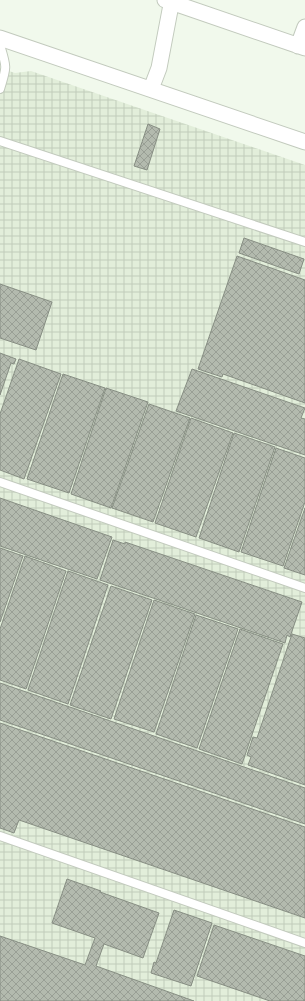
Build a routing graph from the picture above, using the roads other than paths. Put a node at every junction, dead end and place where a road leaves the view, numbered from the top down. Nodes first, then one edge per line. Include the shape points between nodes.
1 (169, 1) edge
2 (189, 4) edge
3 (305, 27) edge
4 (0, 38) edge
5 (0, 45) edge
6 (302, 47) edge
7 (0, 89) edge
8 (151, 89) junction
9 (0, 141) edge
10 (305, 142) edge
11 (305, 242) edge
12 (0, 482) edge
13 (305, 588) edge
14 (0, 836) edge
15 (305, 943) edge

1 - 2 street
1 - 8 street via 170,10 159,68
2 - 6 street
3 - 6 street
4 - 8 street
5 - 7 lane via 6,63
8 - 10 street
9 - 11 lane
12 - 13 lane
14 - 15 lane

